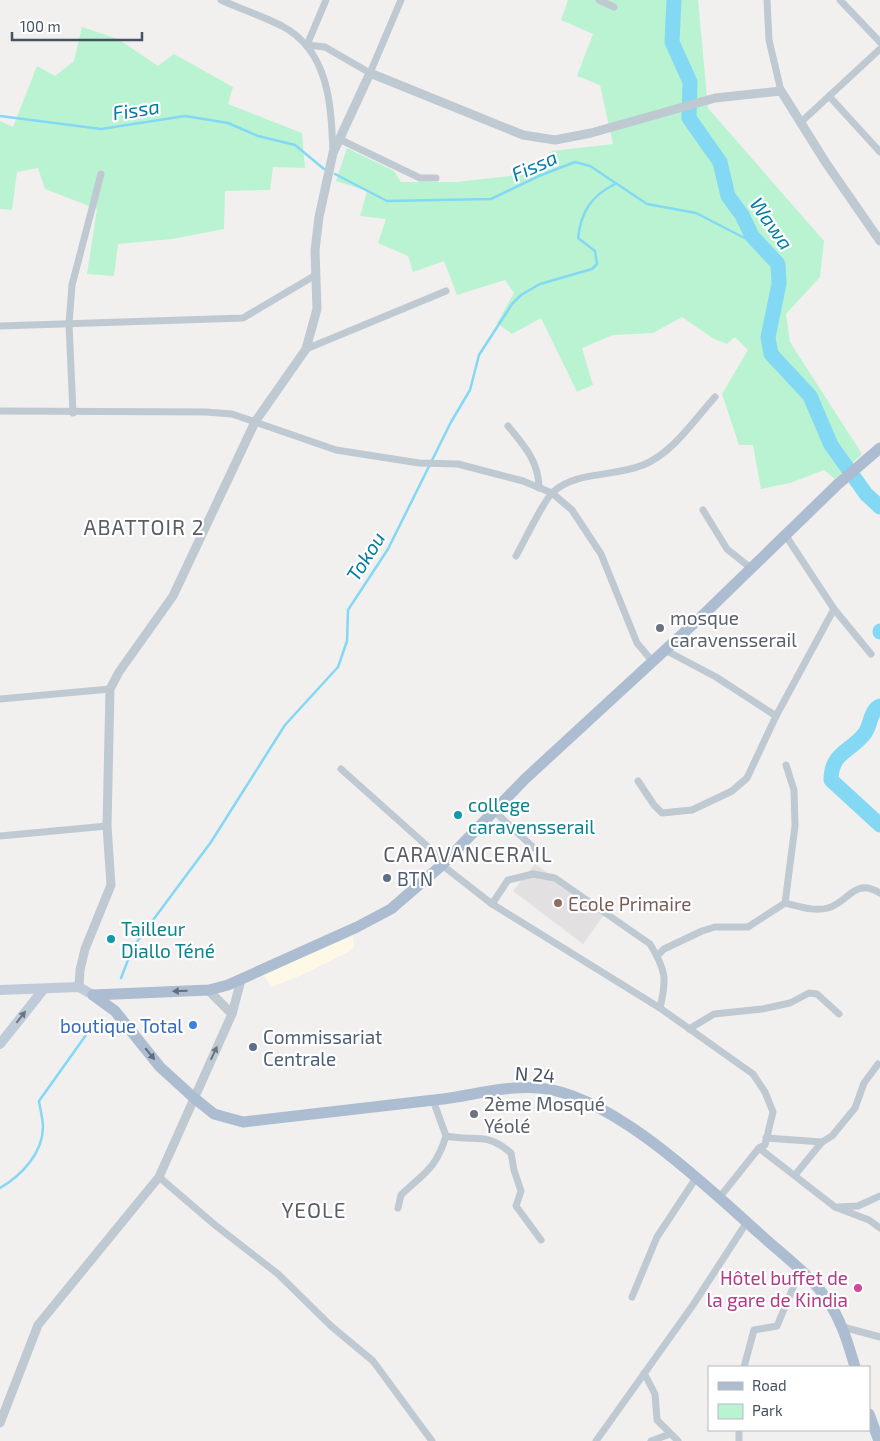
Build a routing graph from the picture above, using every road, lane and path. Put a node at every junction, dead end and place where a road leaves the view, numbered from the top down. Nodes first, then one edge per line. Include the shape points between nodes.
1 (221, 0) edge
2 (326, 0) edge
3 (401, 0) edge
4 (599, 0) edge
5 (767, 0) edge
6 (840, 0) edge
7 (614, 7) dead end
8 (880, 42) edge
9 (307, 45) junction
10 (880, 50) edge
11 (370, 73) junction
12 (781, 91) junction
13 (829, 96) junction
14 (800, 123) junction
15 (339, 139) junction
16 (880, 152) edge
17 (333, 153) junction
18 (101, 174) dead end
19 (436, 178) dead end
20 (880, 242) edge
21 (314, 276) junction
22 (446, 291) dead end
23 (69, 324) junction
24 (0, 326) edge
25 (306, 350) junction
26 (715, 397) dead end
27 (0, 412) edge
28 (73, 413) junction
29 (255, 422) junction
30 (508, 426) dead end
31 (880, 448) edge
32 (539, 488) junction
33 (552, 493) junction
34 (704, 510) dead end
35 (786, 536) junction
36 (516, 556) dead end
37 (752, 569) junction
38 (834, 610) junction
39 (665, 650) junction
40 (871, 654) dead end
41 (653, 662) junction
42 (110, 689) junction
43 (0, 699) edge
44 (776, 716) junction
45 (786, 765) dead end
46 (341, 769) dead end
47 (638, 781) dead end
48 (495, 812) junction
49 (107, 826) junction
50 (0, 836) edge
51 (534, 848) dead end
52 (444, 863) junction
53 (880, 893) edge
54 (785, 903) junction
55 (492, 904) junction
56 (657, 956) junction
57 (241, 980) junction
58 (78, 987) junction
59 (0, 990) edge
60 (43, 990) junction
61 (208, 990) junction
62 (93, 994) junction
63 (660, 1008) junction
64 (232, 1014) junction
65 (839, 1014) dead end
66 (689, 1029) junction
67 (0, 1044) edge
68 (878, 1064) dead end
69 (193, 1097) junction
70 (433, 1100) junction
71 (446, 1136) junction
72 (766, 1138) junction
73 (822, 1142) junction
74 (759, 1148) junction
75 (795, 1175) junction
76 (159, 1176) junction
77 (696, 1178) junction
78 (880, 1196) edge
79 (719, 1198) junction
80 (398, 1208) dead end
81 (835, 1208) junction
82 (747, 1222) junction
83 (880, 1228) edge
84 (540, 1240) dead end
85 (800, 1271) junction
86 (632, 1297) dead end
87 (842, 1327) junction
88 (880, 1337) edge
89 (744, 1366) edge
90 (855, 1366) edge
91 (644, 1373) junction
92 (870, 1417) edge
93 (0, 1423) edge
94 (670, 1434) junction
95 (432, 1441) edge
96 (596, 1441) edge
97 (651, 1441) edge
98 (678, 1441) edge
99 (879, 1441) edge

1 - 9 street via 283,27
2 - 9 street
3 - 11 street
4 - 7 street
5 - 12 street via 769,40
6 - 8 street
9 - 11 street via 325,47
9 - 17 street via 318,62 331,103
10 - 13 street
11 - 12 street via 537,138 569,139 700,102
11 - 15 street
12 - 14 street
13 - 14 street
13 - 16 street
14 - 20 street
15 - 17 street
15 - 19 street via 420,178
17 - 21 street via 319,217
18 - 23 street via 72,285
21 - 23 street via 243,318
21 - 25 street via 317,308
22 - 25 street
23 - 24 street
23 - 28 street
25 - 29 street
26 - 33 street via 671,446 644,465 594,477 574,478
27 - 28 street
28 - 29 street via 206,412 232,414
29 - 32 street via 336,450 419,463 458,464
29 - 42 street via 173,596
30 - 32 street via 539,472
31 - 35 main road
32 - 33 street
33 - 36 street
33 - 41 street via 572,510 601,554 637,643
34 - 37 street via 727,550
35 - 37 main road
35 - 38 street
37 - 39 main road
38 - 40 street
38 - 44 street
39 - 41 main road
39 - 44 street via 716,677
41 - 48 main road via 524,779
42 - 43 street
42 - 49 street
44 - 47 street via 747,778 732,791 692,810 662,813
45 - 54 street via 794,790 795,826
46 - 52 street
48 - 51 street
48 - 52 main road
49 - 50 street
49 - 58 street via 111,885 85,949
52 - 55 street
52 - 57 main road via 391,909
53 - 54 street via 865,887 858,889 829,908 811,909
54 - 56 street via 748,927 715,927 664,949
55 - 56 street via 508,880 533,874 555,878 650,944
55 - 63 street
56 - 63 street via 666,982
57 - 61 main road
57 - 64 street
58 - 60 main road
58 - 62 main road
59 - 60 main road
67 -> 60 main road
61 -> 62 main road
61 - 64 street
62 -> 69 main road, N 24 via 115,1011 160,1067
63 - 66 street
69 -> 64 street
65 - 66 street via 816,994 809,993 790,1003 714,1014
66 - 72 street via 752,1074 761,1086 773,1112
68 - 73 street via 864,1083 855,1108 832,1136
69 - 70 main road, N 24 via 214,1114 243,1122
69 - 76 street
70 - 71 street
70 - 77 main road, N 24 via 511,1089 540,1088 570,1095 629,1125
71 - 80 street via 441,1154 423,1178 401,1195
71 - 84 street via 492,1139 511,1153 521,1191 516,1206
72 - 73 street
72 - 74 street via 765,1145
73 - 75 street
74 - 75 street
74 - 79 street
75 - 81 street
76 - 93 street via 38,1325
76 - 95 street via 278,1274 331,1326 373,1361
77 - 79 main road, N 24
77 - 86 street via 657,1237
78 - 81 street via 858,1206
79 - 82 main road, N 24
81 - 83 street via 869,1220
82 - 85 main road, N 24
82 - 91 street
85 - 87 main road, N 24 via 826,1298
85 - 89 street via 777,1326 754,1330
87 - 88 street
87 - 90 main road, N 24
91 - 94 street via 655,1394 657,1420
91 - 96 street
92 - 99 main road
94 - 97 street
94 - 98 street

